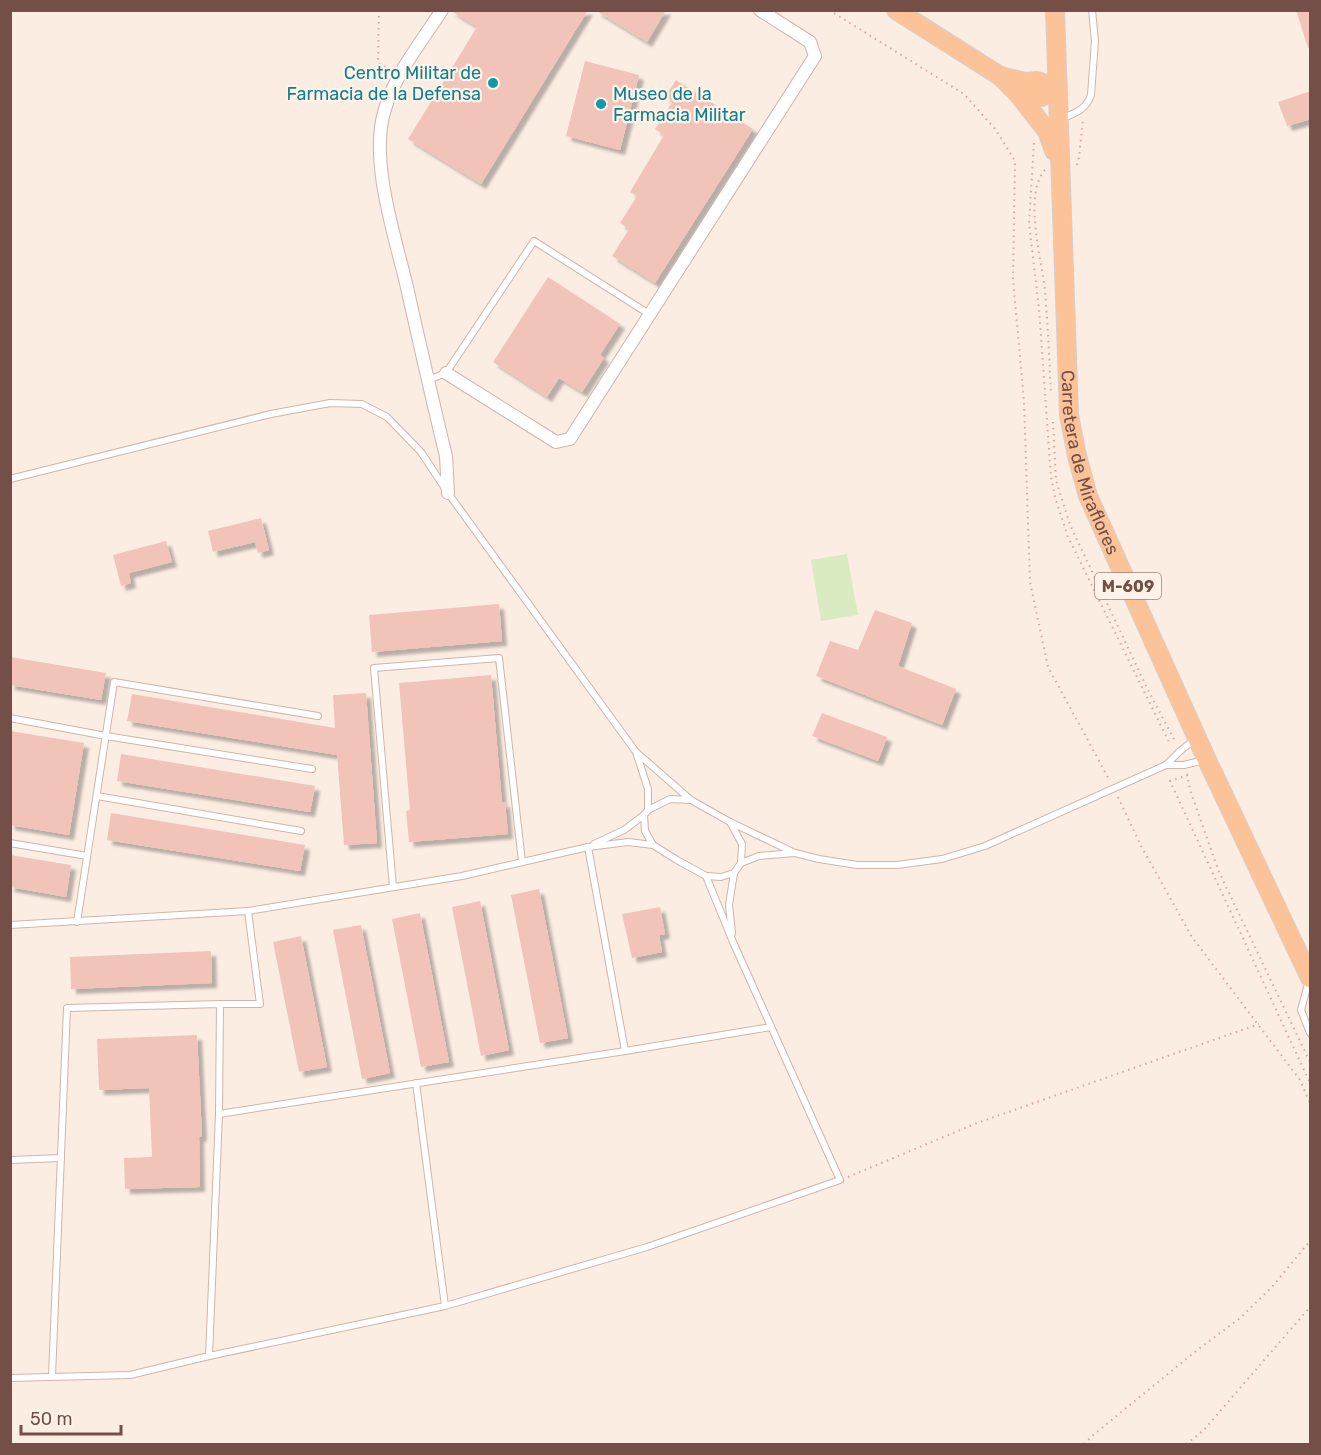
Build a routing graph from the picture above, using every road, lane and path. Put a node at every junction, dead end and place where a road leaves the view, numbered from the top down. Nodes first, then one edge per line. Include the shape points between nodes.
1 (379, 10) edge
2 (442, 10) edge
3 (760, 10) edge
4 (829, 10) edge
5 (896, 10) edge
6 (1055, 10) edge
7 (1092, 10) edge
8 (1056, 34) junction
9 (400, 74) junction
10 (1000, 76) junction
11 (1037, 81) junction
12 (1057, 88) junction
13 (1018, 94) junction
14 (1084, 108) junction
15 (1058, 120) junction
16 (1067, 166) junction
17 (649, 314) junction
18 (446, 373) junction
19 (428, 380) junction
20 (10, 479) edge
21 (448, 492) junction
22 (318, 716) dead end
23 (10, 718) edge
24 (106, 736) junction
25 (1197, 737) junction
26 (636, 752) junction
27 (1207, 760) junction
28 (1166, 765) junction
29 (312, 770) dead end
30 (1114, 789) junction
31 (97, 796) junction
32 (691, 800) junction
33 (646, 813) junction
34 (730, 822) junction
35 (301, 831) dead end
36 (10, 843) edge
37 (653, 845) junction
38 (588, 847) junction
39 (795, 853) junction
40 (87, 856) junction
41 (522, 862) junction
42 (741, 863) junction
43 (734, 873) junction
44 (706, 876) junction
45 (393, 887) junction
46 (248, 911) junction
47 (77, 922) junction
48 (10, 925) edge
49 (733, 942) junction
50 (1310, 978) edge
51 (220, 1004) junction
52 (1258, 1024) junction
53 (771, 1027) junction
54 (1311, 1033) edge
55 (625, 1051) junction
56 (1311, 1062) edge
57 (416, 1083) junction
58 (1311, 1083) edge
59 (1311, 1103) edge
60 (219, 1114) junction
61 (61, 1158) junction
62 (10, 1160) edge
63 (840, 1180) junction
64 (1311, 1241) edge
65 (445, 1306) junction
66 (1311, 1307) edge
67 (209, 1356) junction
68 (52, 1376) junction
69 (10, 1378) edge
70 (1084, 1444) edge
71 (1186, 1444) edge

1 - 9 path via 378,63
2 - 9 street
3 - 17 street via 810,42 814,56
4 - 30 path via 964,94 996,130 1015,161 1013,280 1024,401 1030,582 1048,667
5 - 10 main road
6 - 8 main road, Carretera de Miraflores / M-609
7 - 14 lane via 1095,41 1091,95
8 - 11 main road via 1044,75
8 - 12 main road, Carretera de Miraflores / M-609
9 - 19 street via 379,133 380,163
10 - 11 main road
10 - 13 main road
11 - 12 main road
12 - 13 main road via 1041,97
12 - 15 main road, Carretera de Miraflores / M-609
13 - 16 main road via 1047,131
14 - 15 lane
14 - 16 path via 1078,163
15 - 16 main road, Carretera de Miraflores / M-609
16 - 25 main road, Carretera de Miraflores / M-609 via 1069,415 1077,456 1088,496
17 - 18 street via 570,439 556,442
17 - 18 lane via 534,242
18 - 19 lane
19 - 21 street via 446,456
20 - 21 lane via 330,403 362,404 387,417 421,452
21 - 26 lane
22 - 24 lane via 114,682
23 - 24 lane
24 - 29 lane
24 - 31 lane
25 - 27 main road, Carretera de Miraflores / M-609
25 - 28 lane
26 - 32 lane
26 - 33 lane via 648,789
27 - 28 lane
27 - 50 main road, Carretera de Miraflores / M-609
28 - 30 lane
30 - 39 lane via 985,846 942,859 857,865
30 - 52 path via 1192,937
31 - 35 lane
31 - 40 lane
32 - 33 lane via 670,799
32 - 34 lane
33 - 37 lane via 645,831
33 - 38 lane via 624,830
34 - 39 lane
34 - 42 lane via 742,844
36 - 40 lane
37 - 38 lane via 628,842
37 - 44 lane
38 - 41 lane
38 - 55 lane
39 - 42 lane via 759,856
40 - 47 lane
41 - 45 lane
41 - 45 lane via 499,658 374,668
42 - 43 lane
43 - 44 lane
43 - 49 lane via 729,905
44 - 49 lane
45 - 46 lane
46 - 47 lane
46 - 51 lane via 260,1004
47 - 48 lane
49 - 53 lane
50 - 54 lane via 1301,1010
51 - 60 lane
51 - 61 lane via 67,1008
52 - 59 path via 1300,1080
52 - 63 path via 977,1123
53 - 55 lane
53 - 63 lane
55 - 57 lane
56 - 58 path via 1219,872 1188,775 1170,781
57 - 60 lane
57 - 65 lane
60 - 67 lane
61 - 62 lane
61 - 68 lane
63 - 65 lane via 646,1247
64 - 70 path via 1239,1319
65 - 67 lane
66 - 71 path via 1203,1431
67 - 68 lane via 130,1375
68 - 69 lane

